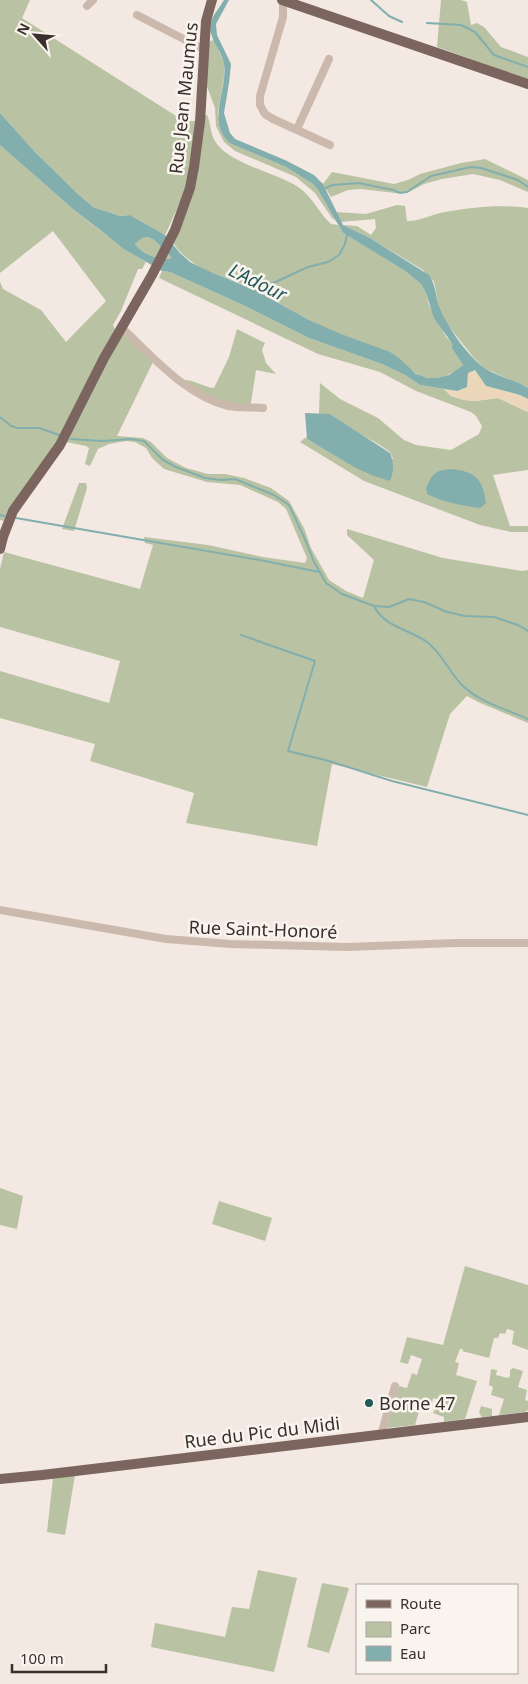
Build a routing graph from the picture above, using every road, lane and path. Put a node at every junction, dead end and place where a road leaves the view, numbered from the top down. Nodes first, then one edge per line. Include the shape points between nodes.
1 (93, 0) edge
2 (212, 0) edge
3 (283, 0) edge
4 (87, 6) dead end
5 (137, 15) dead end
6 (204, 49) junction
7 (329, 59) dead end
8 (528, 84) edge
9 (297, 129) junction
10 (330, 145) dead end
11 (121, 326) junction
12 (263, 408) dead end
13 (0, 549) edge
14 (0, 910) edge
15 (528, 944) edge
16 (395, 1386) dead end
17 (528, 1417) edge
18 (381, 1435) junction
19 (0, 1479) edge

1 - 4 street
2 - 6 main road, Rue Jean Maumus via 206,21
3 - 8 main road
3 - 9 street via 283,17 261,87 260,105 273,119
5 - 6 street
6 - 11 main road, Rue Jean Maumus via 200,122 190,188 152,275
7 - 9 street
9 - 10 street
11 - 12 street via 180,381 199,394 229,406
11 - 13 main road, Rue Jean Maumus via 60,445 13,511
14 - 15 street, Rue Saint-Honoré via 166,939 231,944 346,947
16 - 18 street
17 - 18 main road, Rue du Pic du Midi
18 - 19 main road, Rue du Pic du Midi

